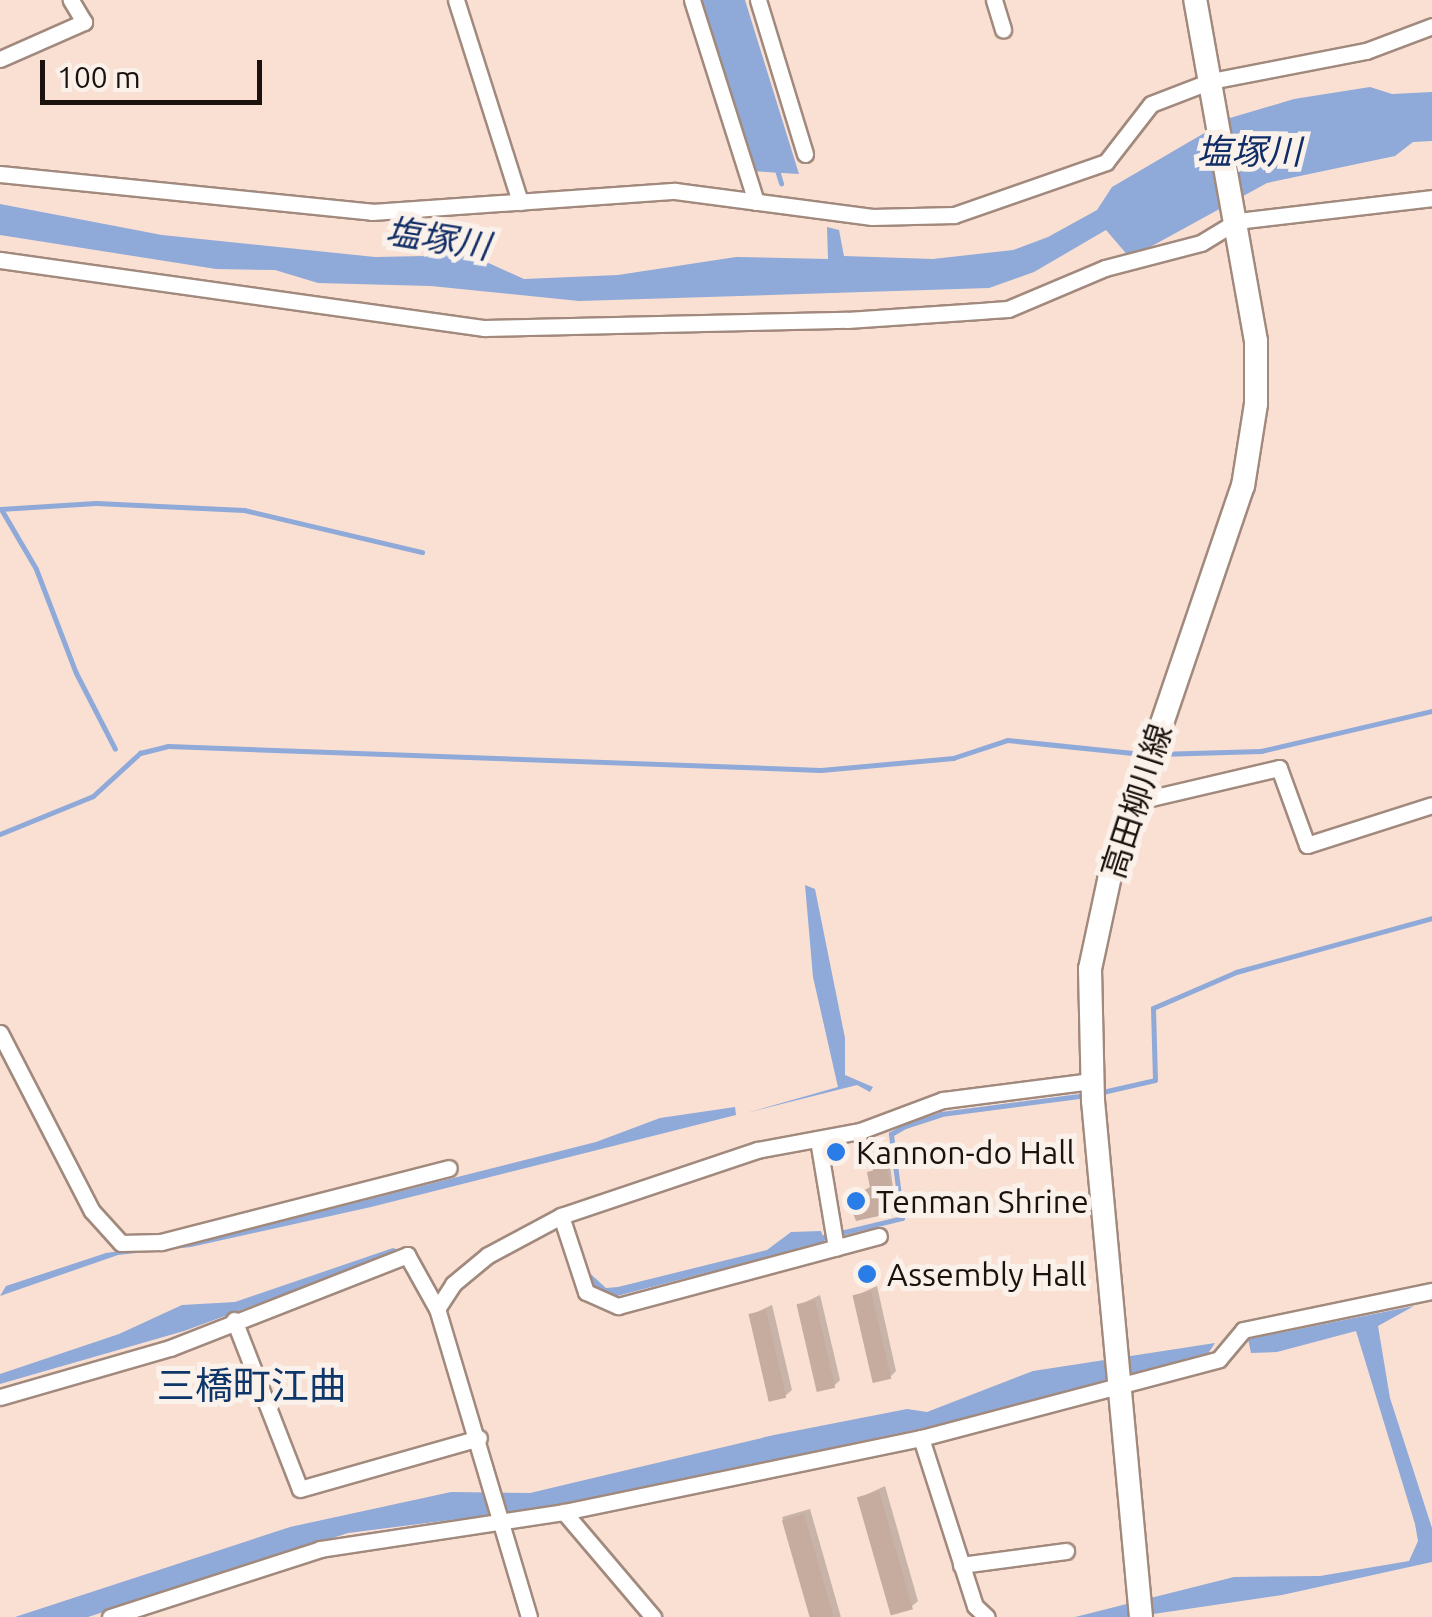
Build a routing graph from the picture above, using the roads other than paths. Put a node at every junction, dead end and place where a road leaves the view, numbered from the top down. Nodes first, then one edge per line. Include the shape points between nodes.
1 (70, 0) edge
2 (456, 0) edge
3 (692, 0) edge
4 (758, 0) edge
5 (994, 0) edge
6 (1196, 0) edge
7 (1432, 26) edge
8 (1003, 30) dead end
9 (1, 57) edge
10 (1212, 88) junction
11 (805, 154) dead end
12 (0, 174) edge
13 (1432, 198) edge
14 (520, 202) junction
15 (756, 202) junction
16 (1236, 214) junction
17 (0, 260) edge
18 (1134, 802) junction
19 (1432, 805) edge
20 (0, 1033) edge
21 (1093, 1091) junction
22 (818, 1140) junction
23 (449, 1168) dead end
24 (561, 1216) junction
25 (879, 1236) dead end
26 (834, 1238) junction
27 (1432, 1291) edge
28 (437, 1309) junction
29 (234, 1320) junction
30 (1119, 1375) junction
31 (0, 1397) edge
32 (479, 1438) junction
33 (921, 1438) junction
34 (564, 1512) junction
35 (502, 1520) junction
36 (1066, 1551) dead end
37 (961, 1565) junction
38 (110, 1617) edge
39 (529, 1617) edge
40 (653, 1617) edge
41 (987, 1617) edge
42 (1141, 1617) edge

1 - 9 street via 84,22
2 - 14 street
3 - 15 street
4 - 11 street
5 - 8 street
6 - 10 main road, 高田柳川線
7 - 10 street via 1366,51
10 - 15 street via 1151,104 1106,162 987,208 914,218
10 - 16 main road, 高田柳川線
12 - 14 street via 334,210
13 - 16 street
14 - 15 street via 675,191
16 - 17 street via 1201,243 1105,268 1008,309 847,320 484,328
16 - 18 main road, 高田柳川線 via 1256,341 1252,449
18 - 19 street via 1280,768 1307,845
18 - 21 main road, 高田柳川線 via 1090,968
20 - 23 street via 92,1210 121,1243 162,1242
21 - 22 street via 943,1100
21 - 30 main road, 高田柳川線
22 - 24 street via 757,1150
22 - 26 street
24 - 26 street via 586,1292 618,1306
24 - 28 street via 488,1255 452,1284
25 - 26 street
27 - 30 street via 1243,1330 1219,1359
28 - 29 street via 406,1255
28 - 32 street
29 - 31 street via 64,1384
29 - 32 street via 300,1489
30 - 33 street
30 - 42 main road, 高田柳川線
32 - 35 street
33 - 34 street
33 - 37 street
34 - 35 street
34 - 40 street
35 - 38 street via 320,1550
35 - 39 street
36 - 37 street
37 - 41 street via 975,1606

